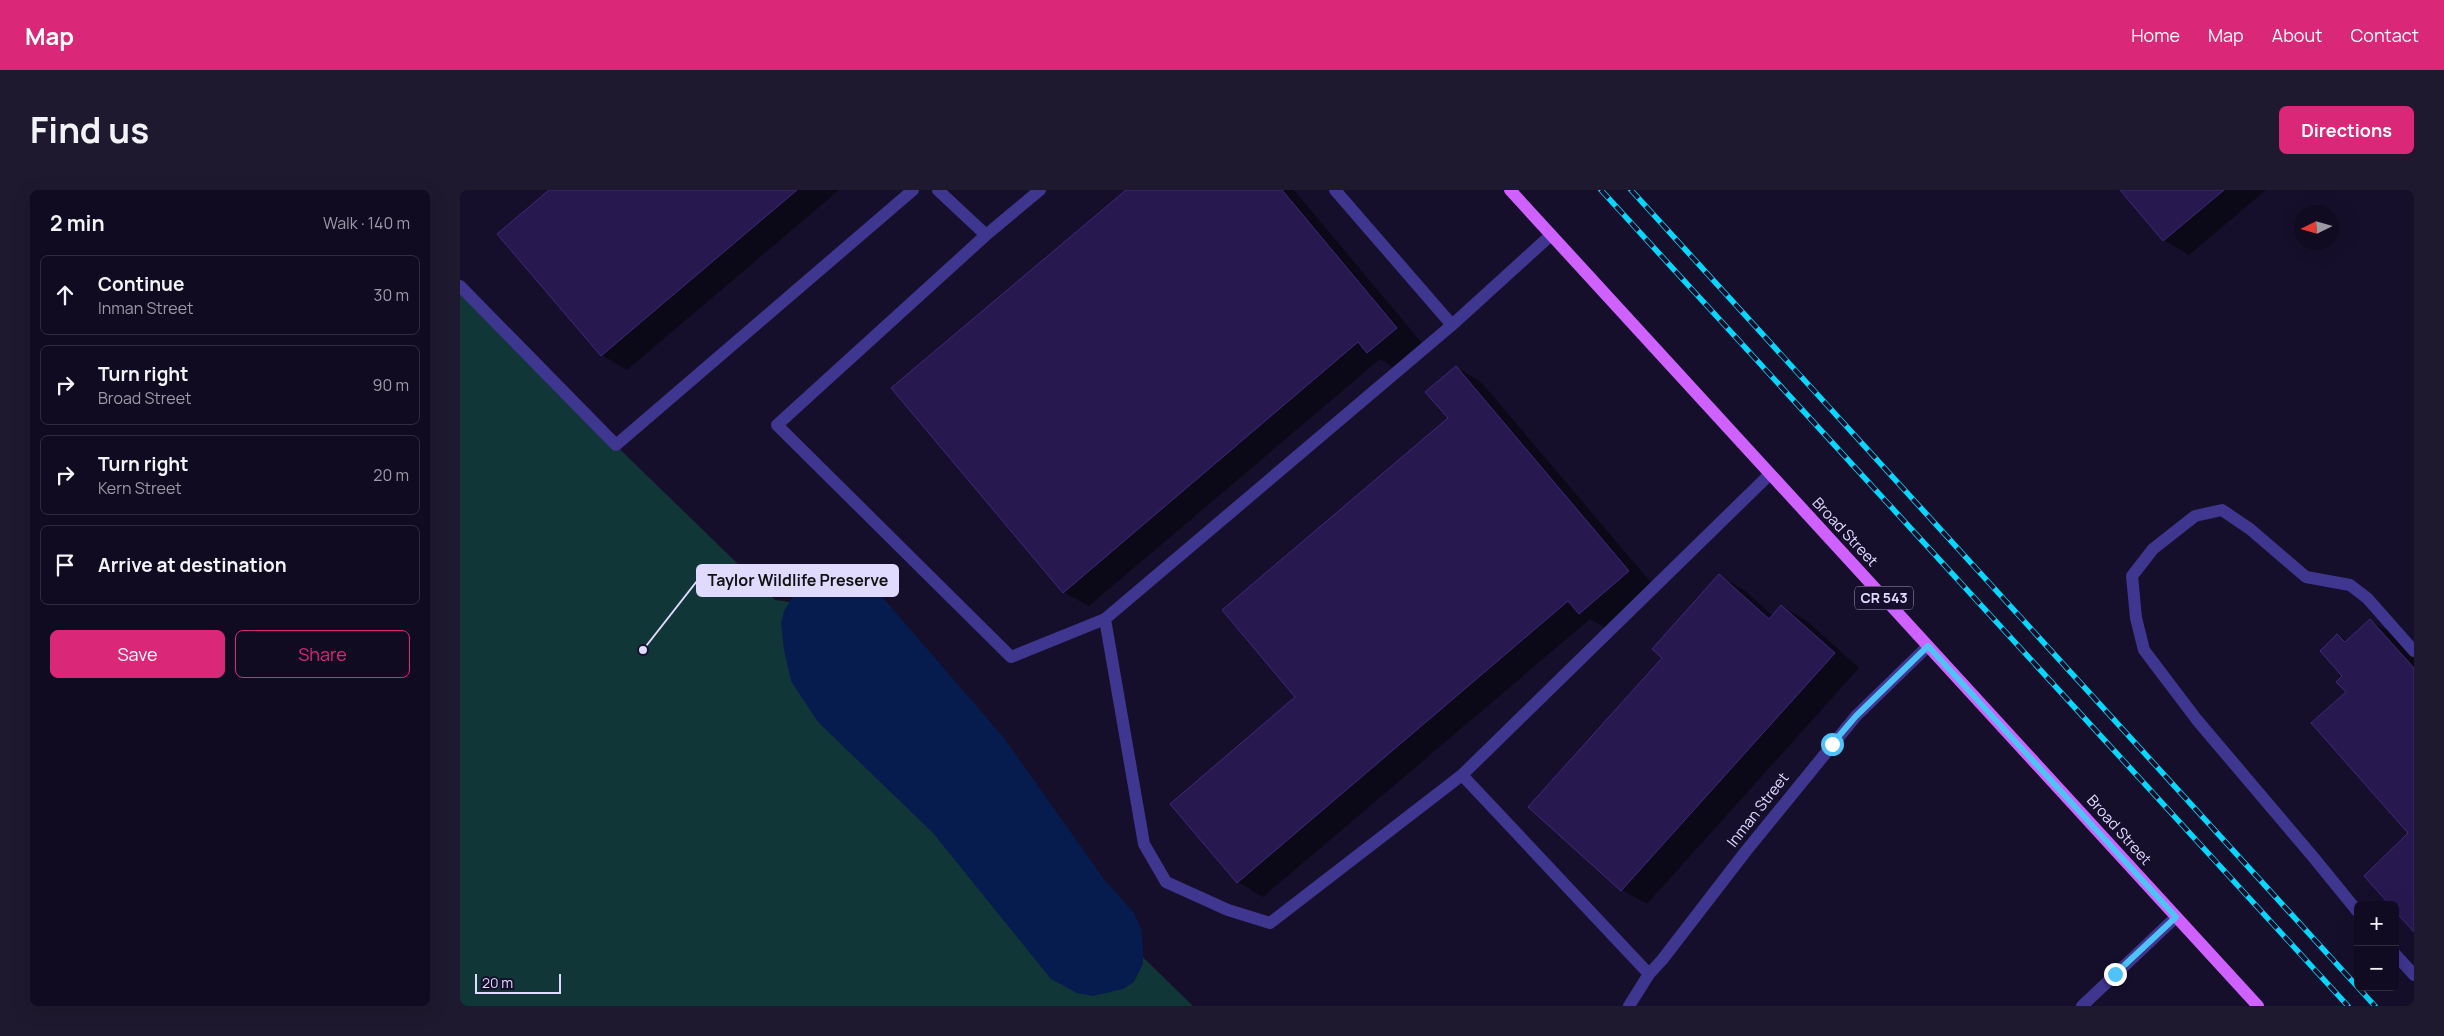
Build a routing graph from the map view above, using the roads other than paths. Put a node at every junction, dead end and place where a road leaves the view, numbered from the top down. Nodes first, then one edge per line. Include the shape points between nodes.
1 (913, 190) edge
2 (938, 190) edge
3 (1040, 190) edge
4 (1335, 190) edge
5 (1510, 190) edge
6 (986, 235) junction
7 (1551, 235) junction
8 (460, 286) edge
9 (1452, 325) junction
10 (1770, 474) junction
11 (1105, 619) junction
12 (1928, 646) junction
13 (2414, 651) edge
14 (1462, 775) junction
15 (2354, 907) edge
16 (2176, 917) junction
17 (2399, 958) edge
18 (1649, 974) junction
19 (2414, 975) edge
20 (1629, 1006) edge
21 (2082, 1006) edge
22 (2258, 1006) edge

1 - 8 street via 616,445
2 - 6 street
3 - 6 street
4 - 9 street
5 - 7 main road, Broad Street / CR 543
6 - 11 street via 777,425 1011,657
7 - 9 street
7 - 10 main road, Broad Street / CR 543
9 - 11 street
10 - 12 main road, Broad Street / CR 543
10 - 14 street
11 - 14 street via 1144,844 1166,882 1228,910 1270,923
12 - 16 main road, Broad Street / CR 543
12 - 18 street, Inman Street via 1856,716
13 - 15 street via 2368,598 2350,585 2306,577 2250,529 2222,510 2194,516 2153,549 2132,576 2136,618 2144,650 2197,720
14 - 18 street
16 - 21 street
16 - 22 main road, Broad Street / CR 543
17 - 19 street
18 - 20 street, Inman Street

